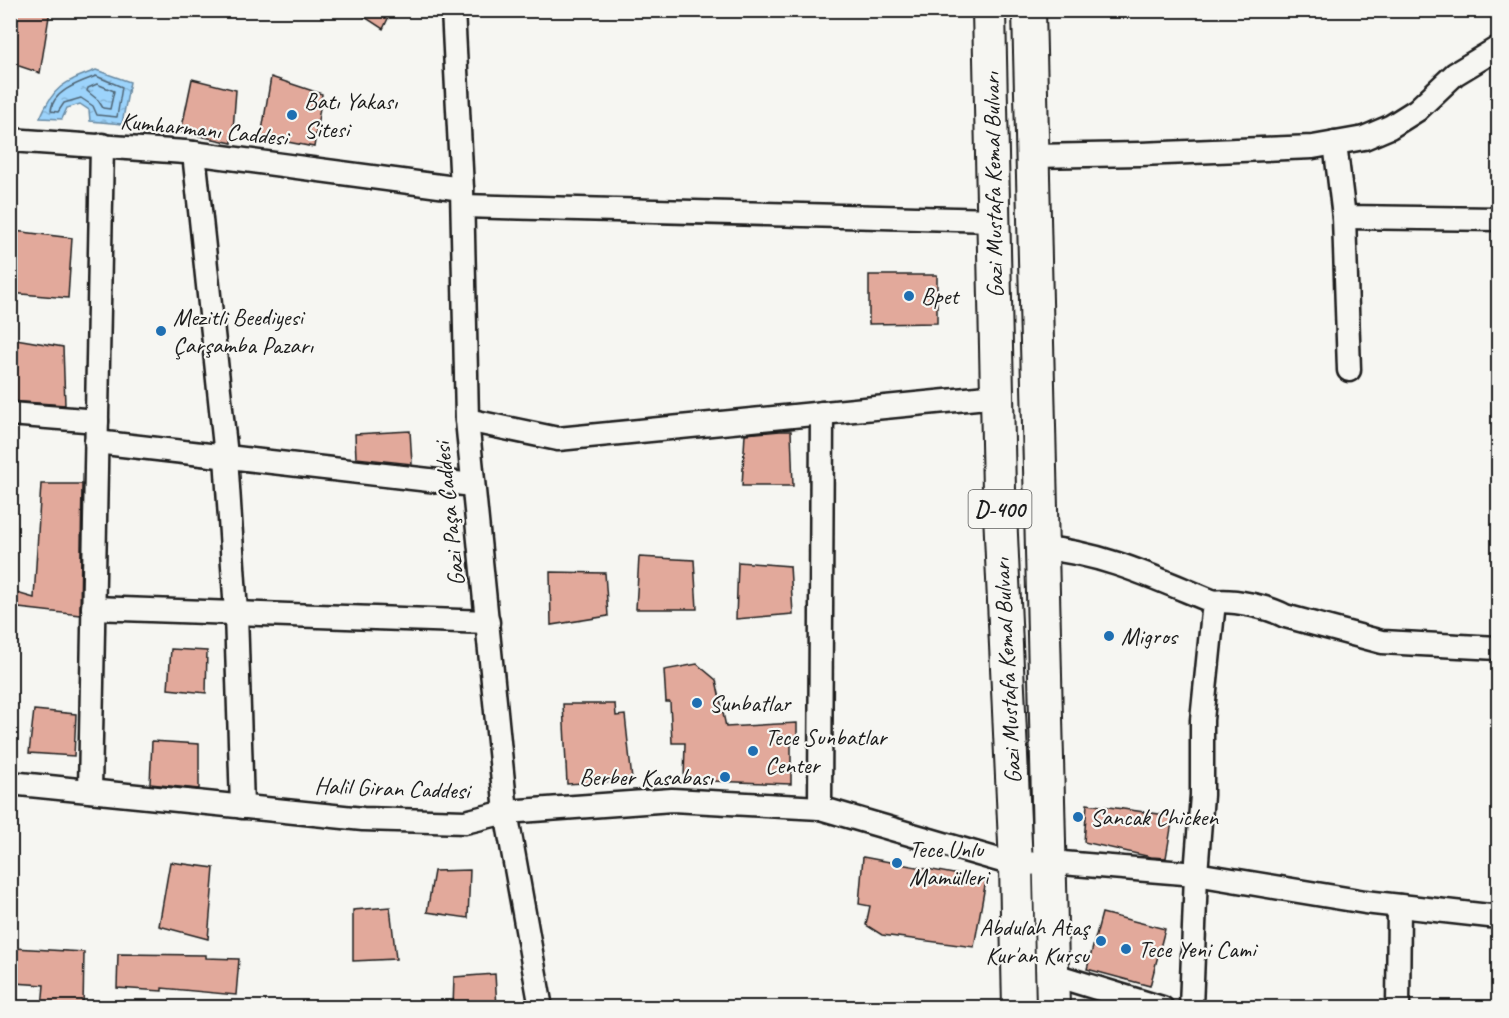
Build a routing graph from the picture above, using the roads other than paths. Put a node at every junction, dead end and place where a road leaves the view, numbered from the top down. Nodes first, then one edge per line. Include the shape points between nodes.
1 (453, 10) edge
2 (989, 10) edge
3 (1029, 10) edge
4 (1498, 48) edge
5 (10, 140) edge
6 (1335, 143) junction
7 (102, 145) junction
8 (194, 153) junction
9 (1033, 156) junction
10 (462, 197) junction
11 (1344, 217) junction
12 (1498, 219) edge
13 (994, 220) junction
14 (1349, 370) dead end
15 (997, 396) junction
16 (822, 413) junction
17 (10, 414) edge
18 (467, 420) junction
19 (96, 431) junction
20 (226, 456) junction
21 (473, 485) junction
22 (1042, 548) junction
23 (1214, 602) junction
24 (93, 608) junction
25 (236, 613) junction
26 (488, 622) junction
27 (1498, 648) edge
28 (10, 783) edge
29 (90, 791) junction
30 (242, 807) junction
31 (820, 808) junction
32 (506, 812) junction
33 (1050, 862) junction
34 (1016, 865) junction
35 (1196, 874) junction
36 (1399, 906) junction
37 (1498, 917) edge
38 (1051, 974) junction
39 (541, 1008) edge
40 (1019, 1008) edge
41 (1053, 1008) edge
42 (1162, 1008) edge
43 (1191, 1008) edge
44 (1398, 1008) edge

1 - 10 street, Gazi Paşa Caddesi
2 - 13 highway, Gazi Mustafa Kemal Bulvarı / D-400
3 - 9 highway, Gazi Mustafa Kemal Bulvarı / D-400
4 - 6 street via 1455,74 1417,110 1390,127 1364,138
5 - 7 street, Kumharmanı Caddesi
6 - 9 street via 1267,149
6 - 11 street
7 - 8 street, Kumharmanı Caddesi
7 - 19 street
8 - 10 street, Kumharmanı Caddesi
8 - 20 street
9 - 22 highway, Gazi Mustafa Kemal Bulvarı / D-400
10 - 13 street, Kumharmanı Caddesi
10 - 18 street, Gazi Paşa Caddesi
11 - 12 street
11 - 14 street
13 - 15 highway, Gazi Mustafa Kemal Bulvarı / D-400
15 - 16 street
15 - 34 highway, Gazi Mustafa Kemal Bulvarı / D-400
16 - 18 street via 558,439
16 - 31 street
17 - 19 street
18 - 21 street, Gazi Paşa Caddesi
19 - 20 street
19 - 24 street
20 - 21 street
20 - 25 street
21 - 26 street, Gazi Paşa Caddesi
22 - 23 street via 1072,550 1118,562
22 - 33 highway, Gazi Mustafa Kemal Bulvarı / D-400
23 - 27 street via 1224,600 1276,611 1382,642
23 - 35 street via 1202,720
24 - 25 street
24 - 29 street
25 - 26 street
25 - 30 street
26 - 32 street, Gazi Paşa Caddesi
28 - 29 street, Halil Giran Caddesi
29 - 30 street, Halil Giran Caddesi
30 - 32 street, Halil Giran Caddesi via 363,819 465,822
31 - 32 street, Halil Giran Caddesi via 672,800
31 - 34 street, Halil Giran Caddesi
32 - 39 street, Gazi Paşa Caddesi
33 - 34 street
33 - 35 street
33 - 38 highway, Gazi Mustafa Kemal Bulvarı / D-400
34 - 40 highway, Gazi Mustafa Kemal Bulvarı / D-400
35 - 36 street
35 - 43 street
36 - 37 street
36 - 44 street
38 - 41 highway, Gazi Mustafa Kemal Bulvarı / D-400
38 - 42 street

